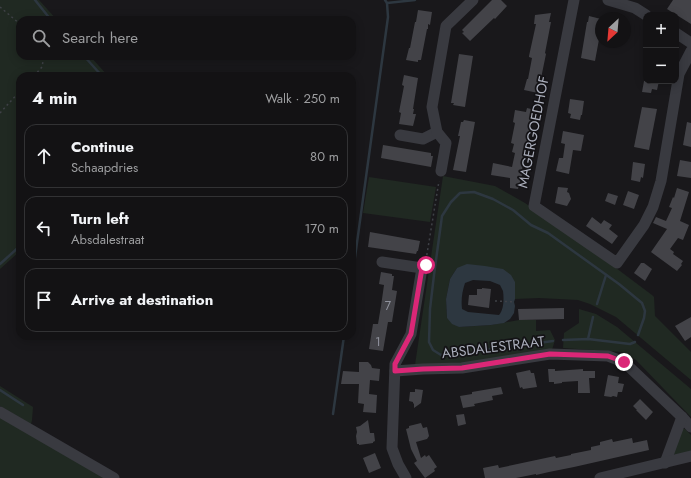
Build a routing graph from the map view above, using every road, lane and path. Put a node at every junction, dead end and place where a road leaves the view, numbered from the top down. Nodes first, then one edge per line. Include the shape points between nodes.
1 (473, 0) edge
2 (574, 0) edge
3 (608, 0) edge
4 (0, 7) edge
5 (643, 13) edge
6 (16, 21) edge
7 (679, 35) edge
8 (691, 42) edge
9 (691, 51) edge
10 (43, 60) edge
11 (38, 72) edge
12 (16, 95) edge
13 (0, 112) edge
14 (437, 132) junction
15 (400, 135) dead end
16 (441, 171) joint
17 (382, 262) dead end
18 (422, 268) junction
19 (495, 301) dead end
20 (515, 302) dead end
21 (395, 371) junction
22 (0, 412) edge
23 (682, 417) junction
24 (691, 427) edge
25 (691, 456) edge
26 (665, 462) junction
27 (114, 478) edge
28 (406, 478) edge
29 (600, 478) edge

1 - 14 street via 446,26 432,107
2 - 9 street, MAGERGOEDHOF via 534,206 617,263 644,225 653,207 661,181 679,74
3 - 5 street
4 - 6 path
7 - 8 street
10 - 11 path
12 - 13 path
14 - 15 street via 422,139
14 - 16 street via 446,143
16 - 18 path via 426,265
17 - 18 street
18 - 21 street via 411,334 395,364
19 - 20 path
21 - 23 street, ABSDALESTRAAT via 462,368 550,354 608,356 624,362
21 - 28 street via 392,448
22 - 27 street
23 - 24 street, ABSDALESTRAAT
23 - 26 street
25 - 26 street
26 - 29 street

